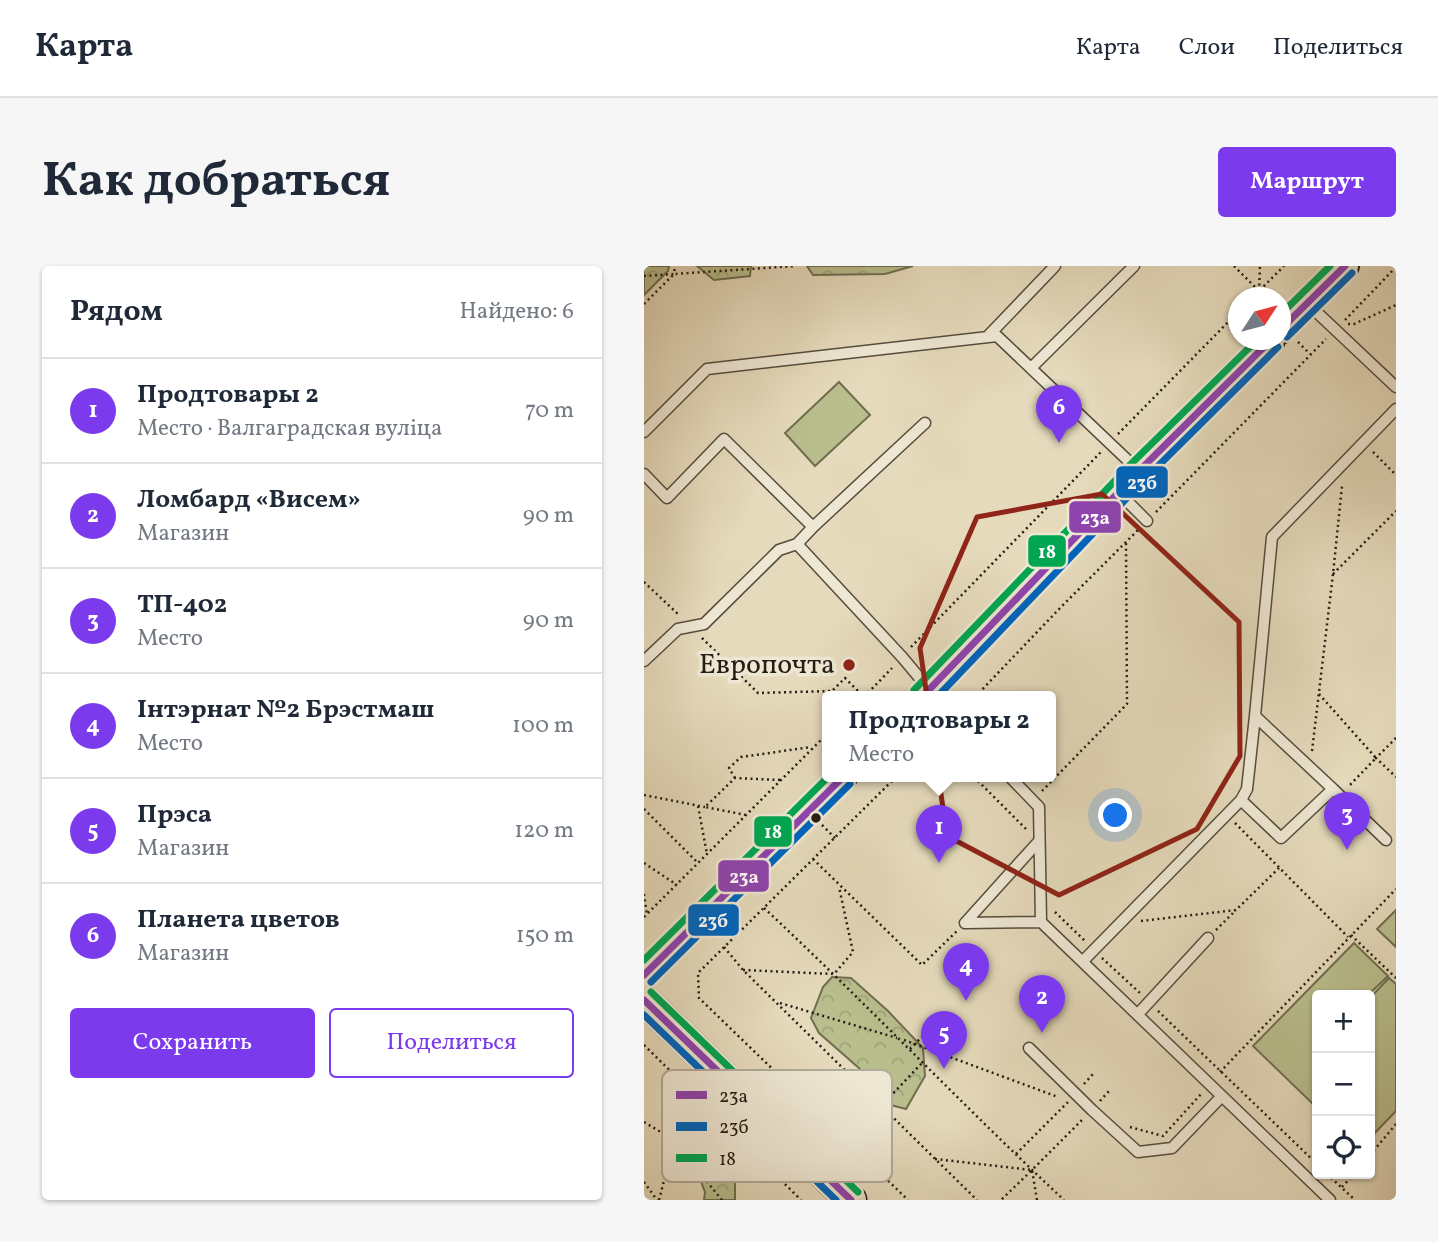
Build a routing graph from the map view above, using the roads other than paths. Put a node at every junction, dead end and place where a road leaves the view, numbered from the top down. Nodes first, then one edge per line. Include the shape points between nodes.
1 (1055, 266) edge
2 (1133, 266) edge
3 (1345, 266) edge
4 (1308, 303) junction
5 (1291, 319) edge
6 (988, 337) junction
7 (1261, 350) edge
8 (1032, 367) junction
9 (1396, 387) edge
10 (1396, 409) edge
11 (925, 423) dead end
12 (644, 432) edge
13 (1139, 471) junction
14 (644, 474) edge
15 (1119, 492) junction
16 (1147, 521) road end
17 (813, 527) junction
18 (797, 544) junction
19 (644, 661) edge
20 (927, 691) edge
21 (932, 691) edge
22 (1255, 716) junction
23 (838, 782) edge
24 (1015, 782) edge
25 (1336, 793) junction
26 (1241, 800) junction
27 (1386, 840) dead end
28 (1039, 841) junction
29 (1041, 922) junction
30 (1208, 938) dead end
31 (1083, 961) junction
32 (644, 975) edge
33 (644, 1000) edge
34 (1138, 1014) junction
35 (1029, 1048) dead end
36 (716, 1070) edge
37 (1223, 1096) junction
38 (832, 1182) edge
39 (851, 1200) edge
40 (1331, 1200) edge

1 - 6 lane
2 - 8 lane
3 - 4 main road
4 - 5 main road
4 - 9 lane
6 - 8 lane via 997,336
6 - 12 lane via 707,369
7 - 13 main road
8 - 13 lane
10 - 22 lane via 1272,537
11 - 17 lane
13 - 15 main road
14 - 17 lane via 667,498 724,439
15 - 16 lane
15 - 21 main road
17 - 18 lane
18 - 19 lane via 779,550 704,624 678,629
18 - 20 lane via 902,657
22 - 25 lane
22 - 26 lane via 1247,789
23 - 32 main road
24 - 28 lane via 1039,807
25 - 26 lane via 1281,838
25 - 27 lane
26 - 31 lane
28 - 29 lane
28 - 29 lane via 965,923
29 - 31 lane
30 - 34 lane
31 - 34 lane
33 - 36 main road
34 - 37 lane
35 - 37 lane via 1139,1153 1172,1149
37 - 40 lane
38 - 39 main road

